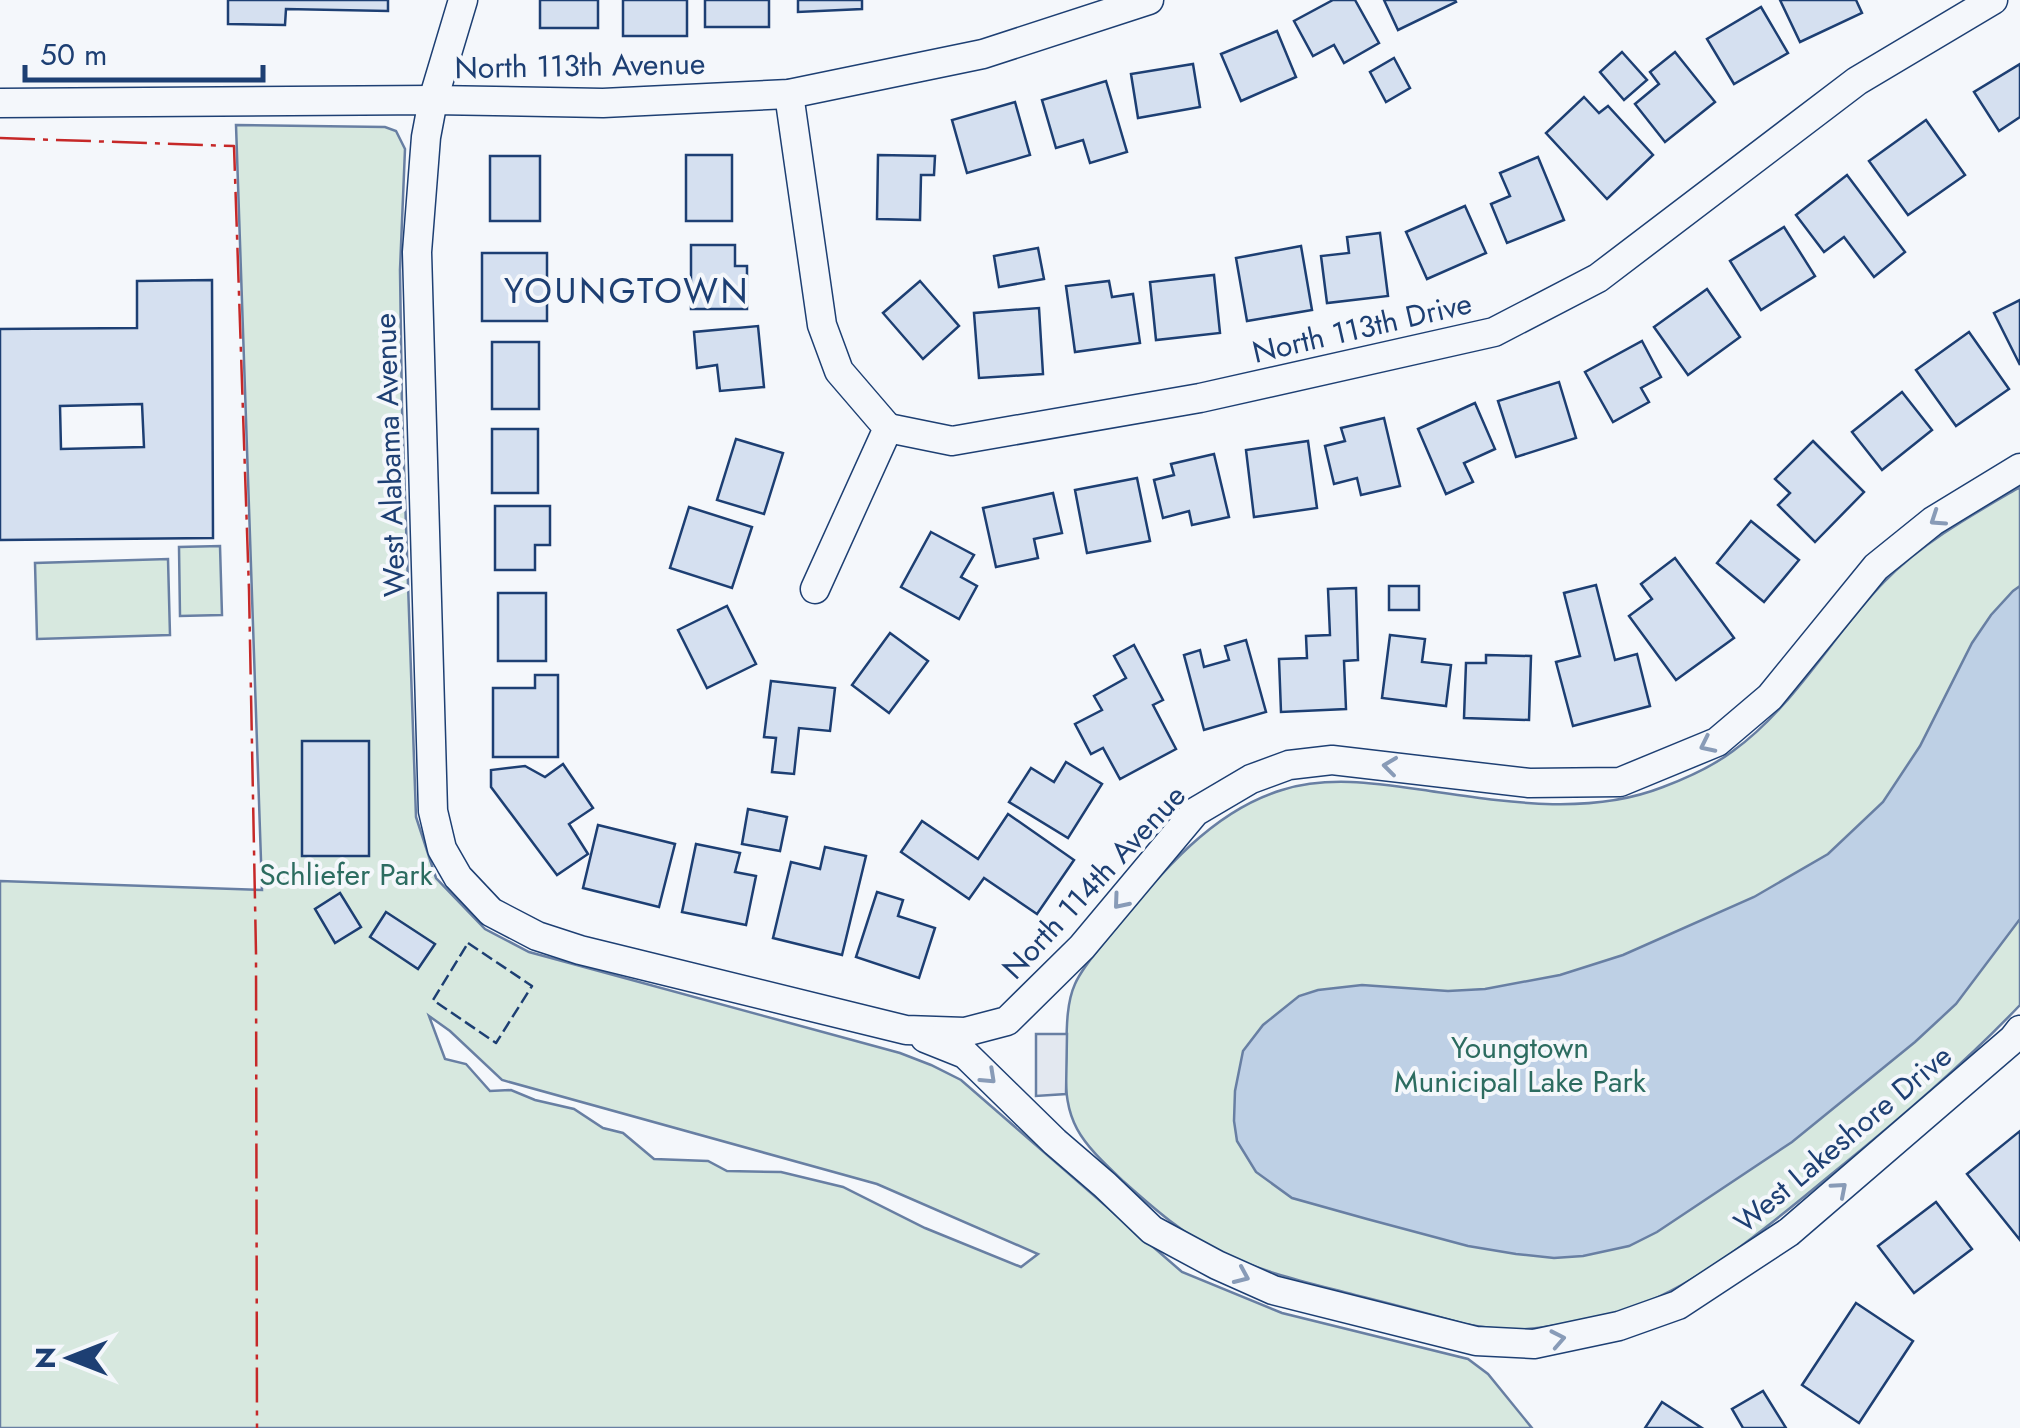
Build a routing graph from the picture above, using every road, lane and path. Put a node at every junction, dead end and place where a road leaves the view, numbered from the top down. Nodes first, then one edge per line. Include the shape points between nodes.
1 (463, 0) edge
2 (1149, 0) edge
3 (1994, 0) edge
4 (788, 94) junction
5 (434, 100) junction
6 (0, 103) edge
7 (888, 428) junction
8 (2020, 468) edge
9 (816, 590) dead end
10 (478, 900) joint
11 (906, 1030) junction
12 (2020, 1030) edge

1 - 5 street, West Alabama Avenue
2 - 4 street, North 113th Avenue via 983,54
3 - 7 street, North 113th Drive via 1857,81 1598,278 1494,332 1200,398 952,441
4 - 5 street, North 113th Avenue via 603,103
4 - 7 street via 822,325 839,371
5 - 6 street, North 113th Avenue
5 - 10 street, West Alabama Avenue via 417,252 434,811 442,849
7 - 9 street
8 -> 11 street, North 114th Avenue via 1933,521 1876,567 1770,697 1717,742 1620,782 1529,784 1332,760 1251,779 1196,812 1082,947 1007,1021 965,1032
10 - 11 street, North 114th Avenue via 514,926 580,950
11 -> 12 street, West Lakeshore Drive via 964,1054 1152,1230 1216,1265 1274,1290 1384,1318 1476,1340 1534,1344 1678,1305 1789,1232

